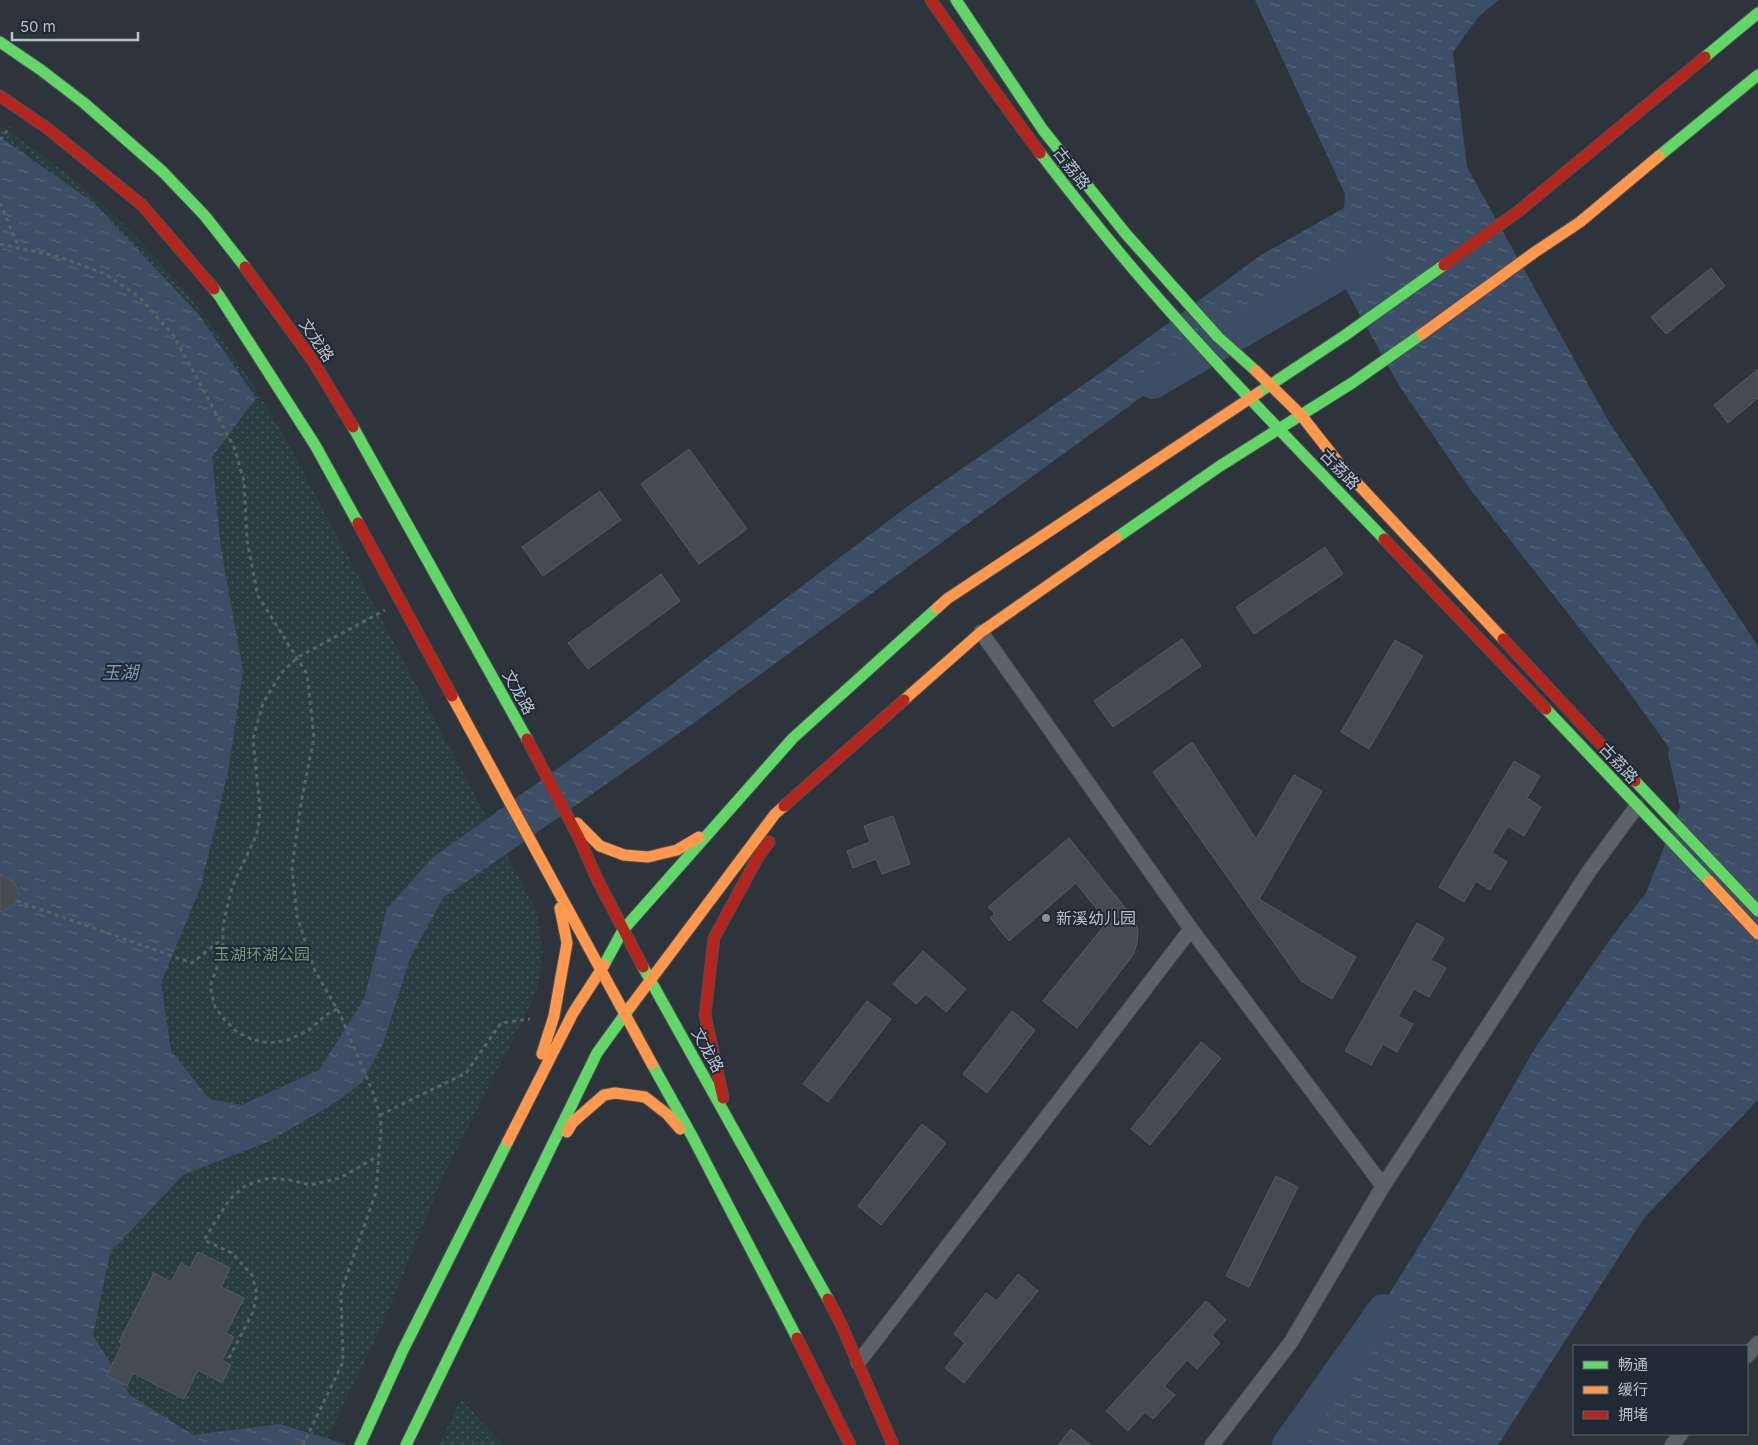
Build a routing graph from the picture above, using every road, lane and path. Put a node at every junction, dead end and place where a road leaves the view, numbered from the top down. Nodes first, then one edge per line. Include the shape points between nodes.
1 (931, 0) edge
2 (956, 0) edge
3 (1758, 13) edge
4 (0, 42) edge
5 (1758, 75) edge
6 (0, 96) edge
7 (10, 127) dead end
8 (0, 140) edge
9 (0, 203) edge
10 (0, 244) edge
11 (18, 248) junction
12 (1271, 384) junction
13 (1249, 399) junction
14 (1301, 415) junction
15 (1279, 429) junction
16 (384, 610) dead end
17 (981, 632) junction
18 (298, 658) junction
19 (821, 774) junction
20 (1637, 806) junction
21 (567, 814) junction
22 (786, 819) dead end
23 (713, 828) junction
24 (775, 834) dead end
25 (556, 887) junction
26 (17, 901) dead end
27 (1758, 911) edge
28 (1191, 929) junction
29 (623, 930) junction
30 (1758, 934) edge
31 (223, 939) junction
32 (601, 970) junction
33 (650, 980) junction
34 (337, 1009) junction
35 (626, 1015) junction
36 (530, 1019) dead end
37 (380, 1115) junction
38 (727, 1116) junction
39 (516, 1126) junction
40 (699, 1150) junction
41 (379, 1156) junction
42 (1383, 1186) junction
43 (507, 1238) junction
44 (1758, 1343) edge
45 (1748, 1355) edge
46 (229, 1358) dead end
47 (858, 1363) junction
48 (1680, 1435) edge
49 (408, 1441) edge
50 (303, 1445) edge
51 (360, 1445) edge
52 (850, 1445) edge
53 (893, 1445) edge
54 (1212, 1445) edge
55 (1672, 1445) edge

1 - 13 main road, 古荔路 via 982,76 1060,179 1150,288
2 - 12 main road, 古荔路 via 1043,130 1126,234 1218,337
3 - 12 main road via 1508,219
4 - 21 main road, 文龙路 via 84,103 163,172 205,216 270,300 313,361 359,437
5 - 14 main road via 1580,222 1352,383
6 - 25 main road via 46,128 142,205 220,297 315,445
7 - 8 path
9 - 11 path
10 - 11 path
11 - 18 path via 60,257 105,274 139,297 174,336 234,447 244,481 247,541 258,596
12 - 13 main road
12 - 14 main road, 古荔路
13 - 15 main road, 古荔路
13 - 23 main road via 947,599 793,738
14 - 15 main road
14 - 27 main road, 古荔路 via 1341,466
15 - 17 main road via 1220,466
15 - 20 main road, 古荔路
16 - 18 path
17 - 19 main road
17 - 28 street
18 - 31 path via 282,672 263,703 257,722 253,739 259,823 232,888
18 - 34 path via 308,674 314,736 300,803 292,868 297,916 315,971
19 - 22 main road
19 - 33 main road via 775,814
20 - 30 main road, 古荔路
20 - 42 street via 1590,870
21 - 23 main road via 600,846 624,855 648,857 677,850
21 - 29 main road, 文龙路
23 - 29 main road
24 - 38 main road via 758,857 714,938 705,1015
25 - 32 main road
25 - 39 main road via 567,943 554,1016
26 - 31 path via 192,963
28 - 42 street
28 - 47 street
29 - 32 main road
29 - 33 main road, 文龙路
31 - 34 path via 223,952 210,986 215,1007 237,1032 253,1040 270,1043 288,1040 309,1030 326,1014
32 - 35 main road
32 - 39 main road via 573,1013
33 - 35 main road
33 - 38 main road, 文龙路
34 - 37 path
35 - 40 main road
35 - 43 main road via 597,1053
36 - 37 path via 501,1023 466,1072
37 - 41 path
38 - 47 main road, 文龙路 via 804,1254
39 - 51 main road via 403,1350
40 - 43 main road via 667,1114 645,1097 615,1093 604,1095 573,1122
40 - 52 main road
41 - 46 path via 340,1178 310,1185 269,1178 246,1185 229,1200 204,1240 232,1253 252,1275 257,1294 253,1312
41 - 50 path via 376,1192 342,1292 343,1362
42 - 54 street via 1291,1342
43 - 49 main road
44 - 45 street
47 - 53 main road, 文龙路
48 - 55 street

